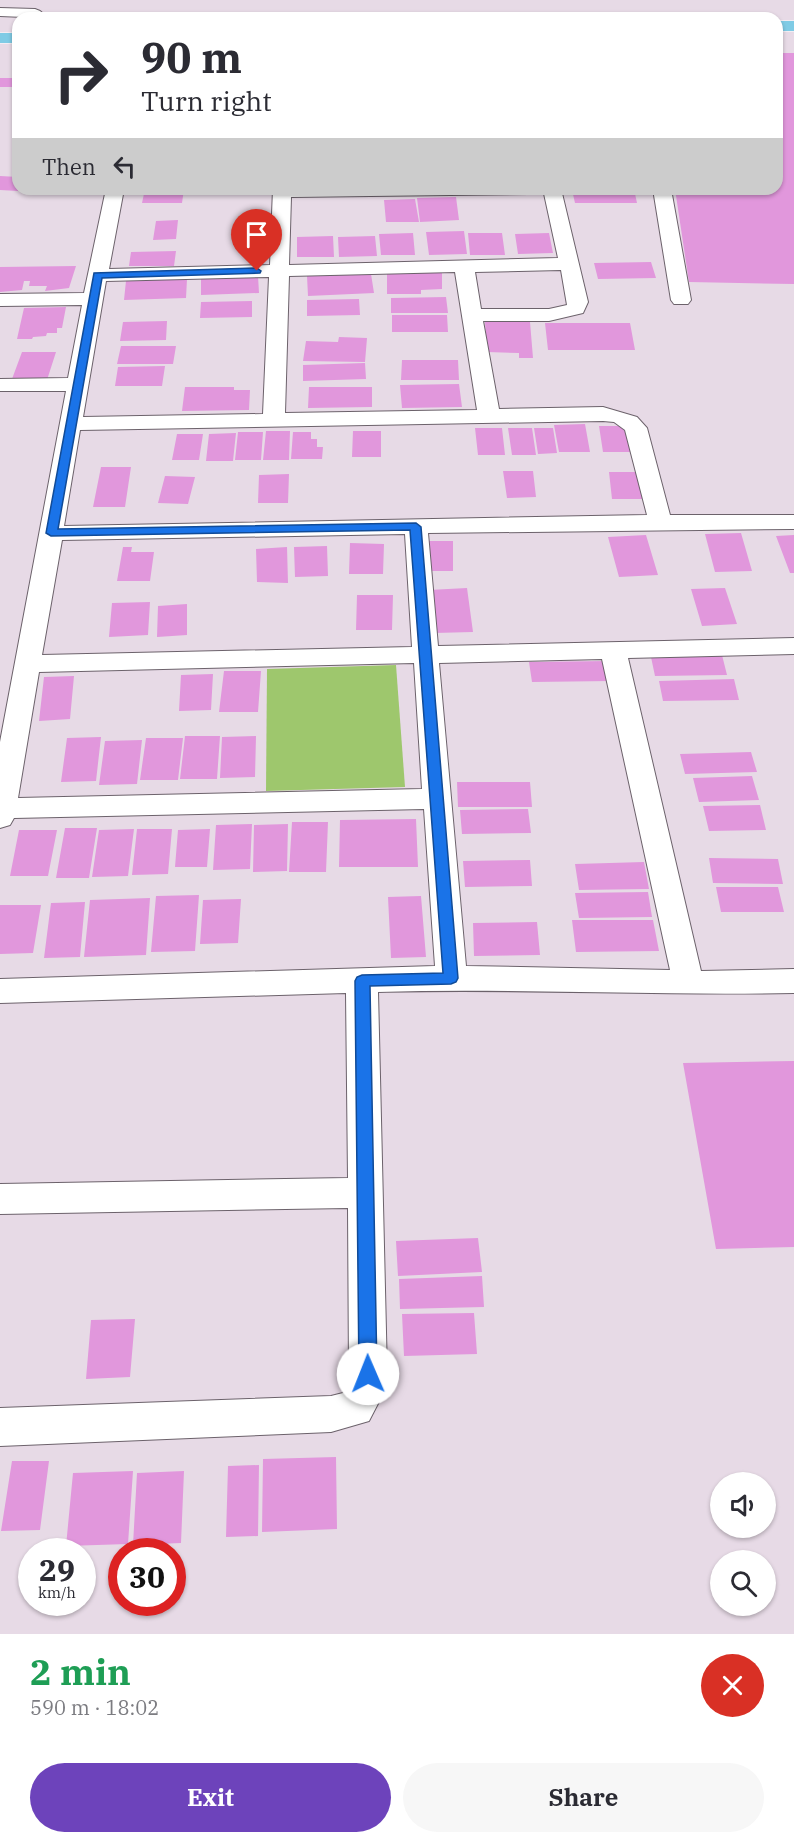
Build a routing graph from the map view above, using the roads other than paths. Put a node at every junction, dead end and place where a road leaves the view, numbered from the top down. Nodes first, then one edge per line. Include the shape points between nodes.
1 (114, 195) edge
2 (282, 195) edge
3 (553, 195) edge
4 (663, 195) edge
5 (569, 264) junction
6 (464, 266) junction
7 (279, 270) junction
8 (98, 275) junction
9 (93, 299) junction
10 (0, 300) edge
11 (681, 300) dead end
12 (472, 315) junction
13 (78, 384) junction
14 (0, 385) edge
15 (489, 416) junction
16 (274, 420) junction
17 (71, 424) junction
18 (660, 522) junction
19 (794, 522) edge
20 (416, 527) junction
21 (51, 533) junction
22 (794, 646) edge
23 (613, 650) junction
24 (426, 655) junction
25 (28, 664) junction
26 (437, 799) junction
27 (1, 813) edge
28 (451, 978) junction
29 (362, 981) junction
30 (794, 981) edge
31 (688, 983) junction
32 (0, 991) edge
33 (365, 1193) junction
34 (0, 1199) edge
35 (0, 1427) edge

1 - 8 street
2 - 7 street
3 - 5 street
4 - 11 street
5 - 6 street
5 - 12 street via 578,302 576,309 549,315
6 - 7 street
6 - 12 street
7 - 8 street
7 - 16 street
8 - 9 street
9 - 10 street
9 - 13 street
12 - 15 street
13 - 14 street
13 - 17 street
15 - 16 street
15 - 18 street via 603,414 630,420 636,428
16 - 17 street
17 - 21 street
18 - 19 street
18 - 20 street
20 - 21 street
20 - 24 street
21 - 25 street
22 - 23 street
23 - 24 street
23 - 31 street
24 - 25 street
24 - 26 street
25 - 27 street
26 - 27 street
26 - 28 street
28 - 29 street
28 - 31 street
29 - 32 street
29 - 33 street
30 - 31 street
33 - 34 street
33 - 35 street via 368,1374 365,1392 355,1408 331,1414

